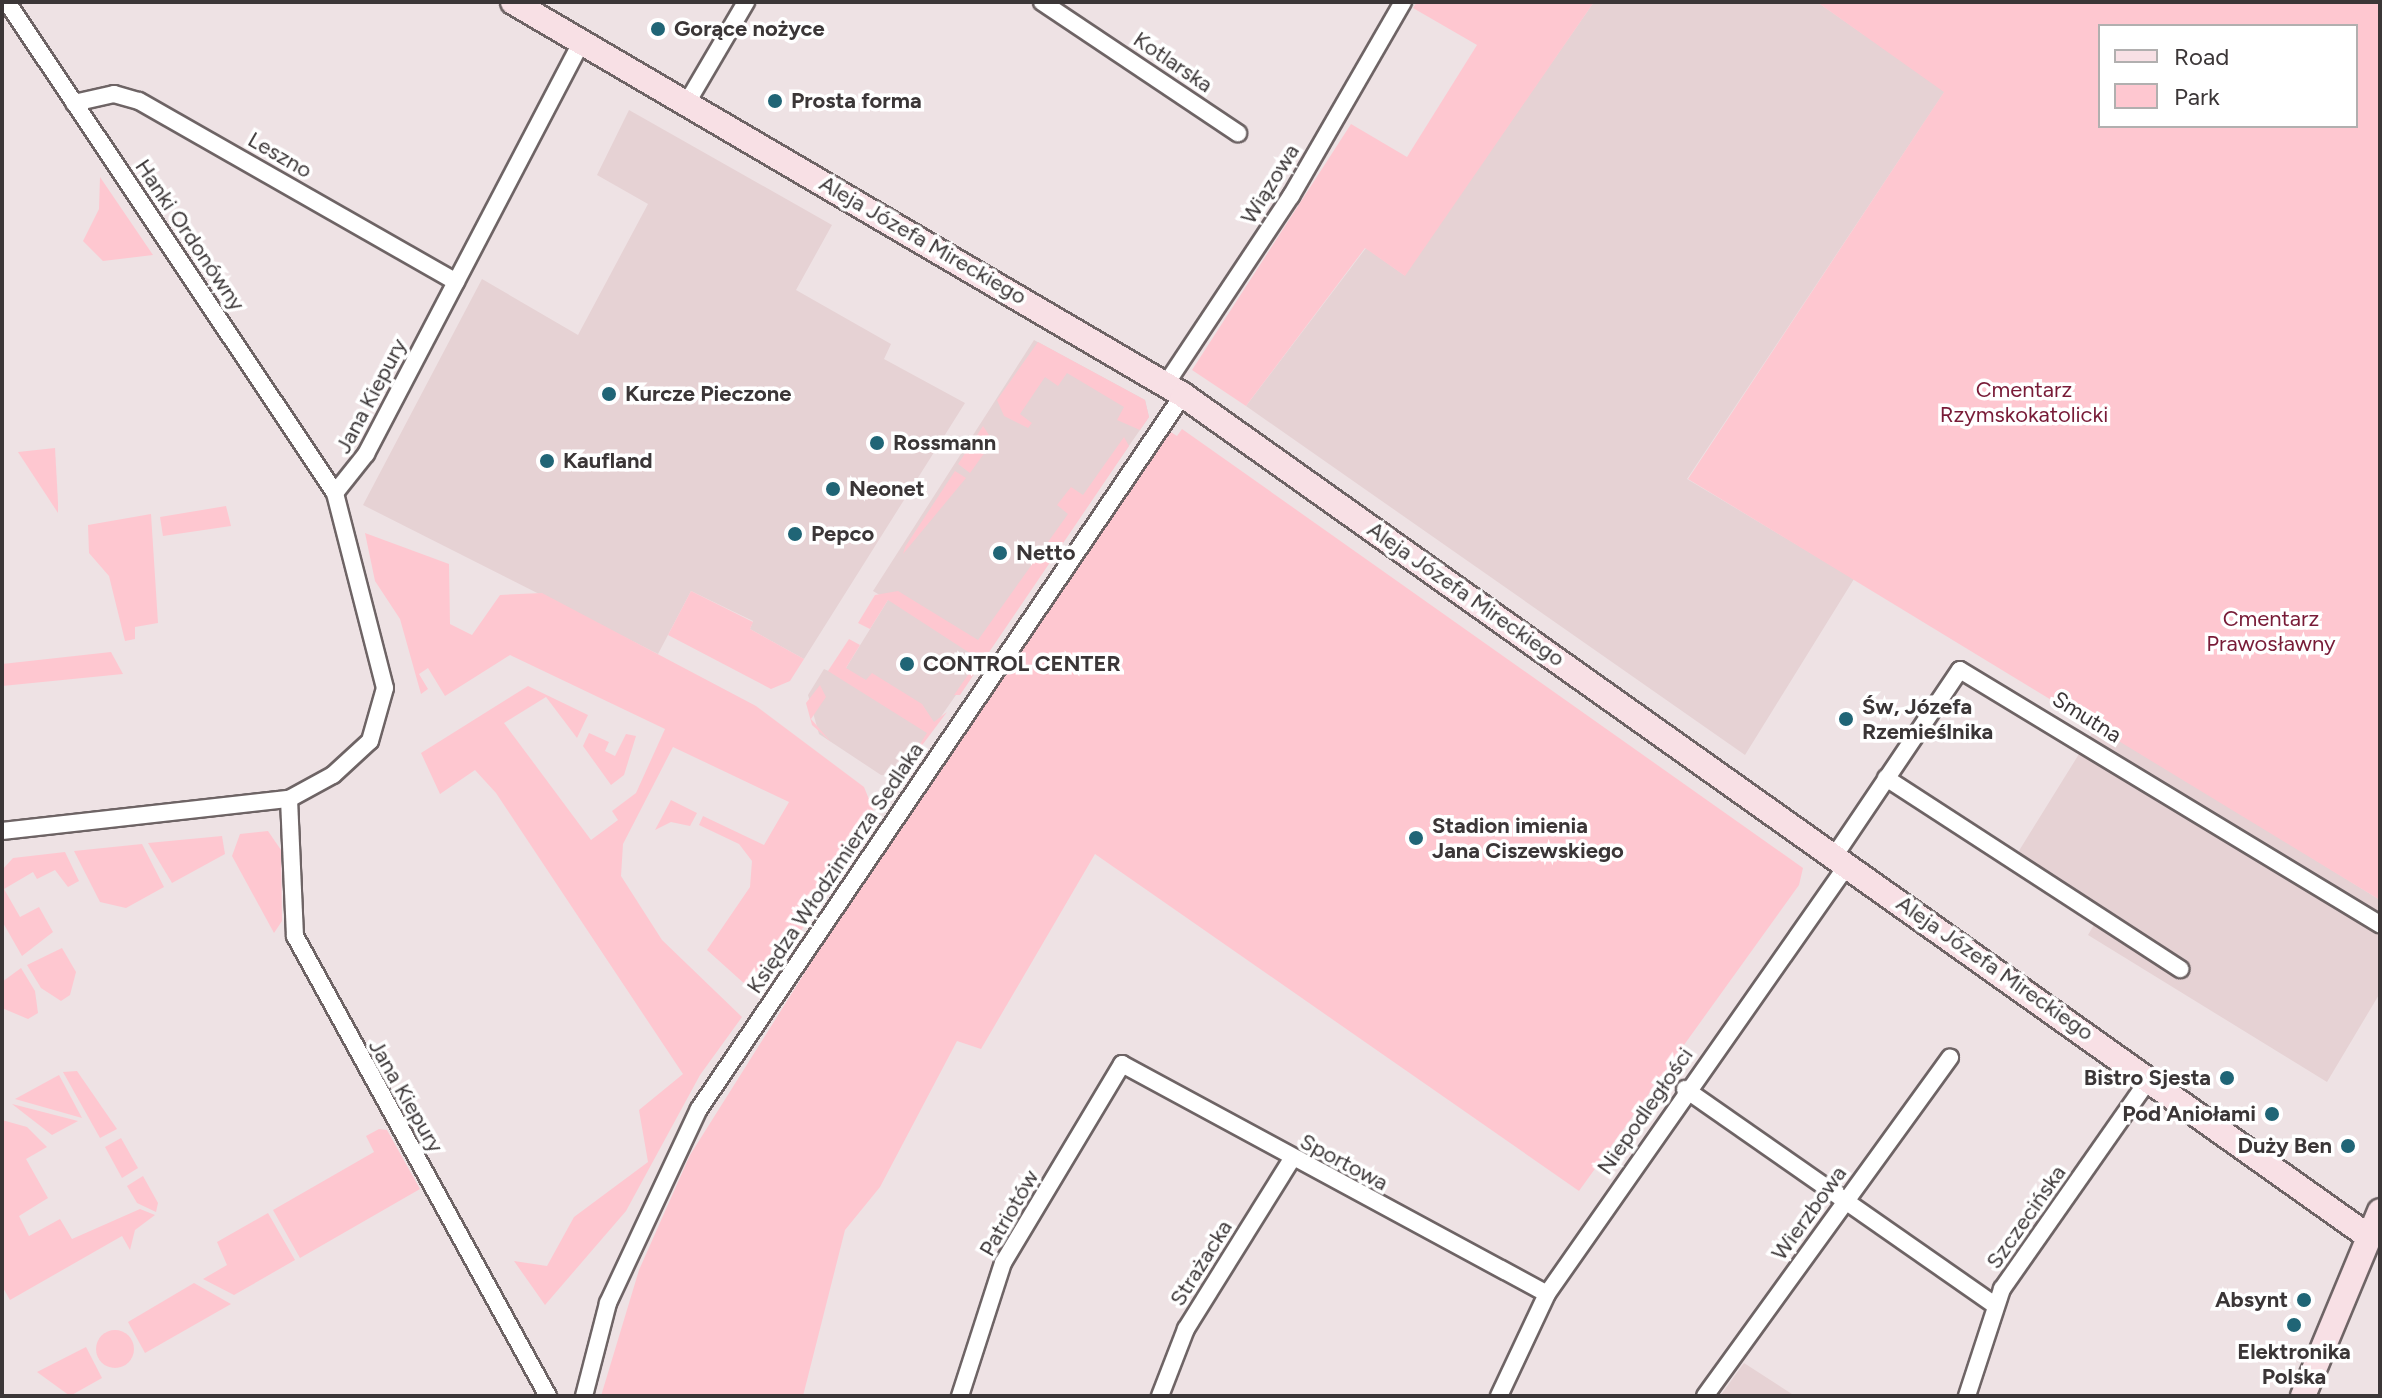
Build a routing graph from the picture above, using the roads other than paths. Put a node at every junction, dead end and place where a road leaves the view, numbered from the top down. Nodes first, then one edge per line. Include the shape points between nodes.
1 (7, 2) edge
2 (513, 2) edge
3 (746, 2) edge
4 (1042, 2) edge
5 (1403, 2) edge
6 (541, 9) edge
7 (1067, 9) edge
8 (582, 41) junction
9 (688, 101) junction
10 (74, 103) junction
11 (1238, 133) dead end
12 (456, 282) junction
13 (1175, 390) junction
14 (335, 493) junction
15 (1886, 778) junction
16 (289, 799) junction
17 (2, 831) edge
18 (1842, 859) junction
19 (2380, 924) edge
20 (2180, 969) dead end
21 (1950, 1057) dead end
22 (1122, 1064) joint
23 (2150, 1078) junction
24 (1685, 1089) junction
25 (1292, 1159) junction
26 (1845, 1201) junction
27 (2380, 1211) edge
28 (2374, 1240) edge
29 (1547, 1294) junction
30 (1995, 1305) junction
31 (548, 1396) edge
32 (584, 1396) edge
33 (960, 1396) edge
34 (1160, 1396) edge
35 (1499, 1396) edge
36 (1705, 1396) edge
37 (1967, 1396) edge
38 (2303, 1396) edge

1 - 10 street, Hanki Ordonówny
2 - 6 street, Aleja Józefa Mireckiego
3 - 9 street
4 - 7 street, Kotlarska
5 - 13 street, Wiązowa
6 - 8 street, Aleja Józefa Mireckiego
7 - 11 street, Kotlarska
8 - 9 street, Aleja Józefa Mireckiego
8 - 12 street, Jana Kiepury
9 - 13 street, Aleja Józefa Mireckiego
10 - 12 street, Leszno via 114,94 139,101
10 - 14 street, Hanki Ordonówny
12 - 14 street, Jana Kiepury via 366,454
13 - 18 street, Aleja Józefa Mireckiego
13 - 32 street, Księdza Włodzimierza Sedlaka via 699,1109 648,1204 608,1303
14 - 16 street via 383,665 384,702 364,748
15 - 18 street, Smutna
15 - 19 street, Smutna via 1953,675 1976,674
15 - 20 street
16 - 17 street
16 - 31 street, Jana Kiepury via 295,936
18 - 23 street, Aleja Józefa Mireckiego
18 - 24 street, Niepodległości
21 - 26 street, Wierzbowa
22 - 25 street, Sportowa
22 - 33 street, Patriotów via 1003,1263
23 - 28 street, Aleja Józefa Mireckiego
23 - 30 street, Szczecińska
24 - 26 street
24 - 29 street, Niepodległości
25 - 29 street, Sportowa
25 - 34 street, Strażacka via 1186,1329
26 - 30 street
26 - 36 street, Wierzbowa
27 - 28 street
28 - 38 street
29 - 35 street, Niepodległości
30 - 37 street, Szczecińska

